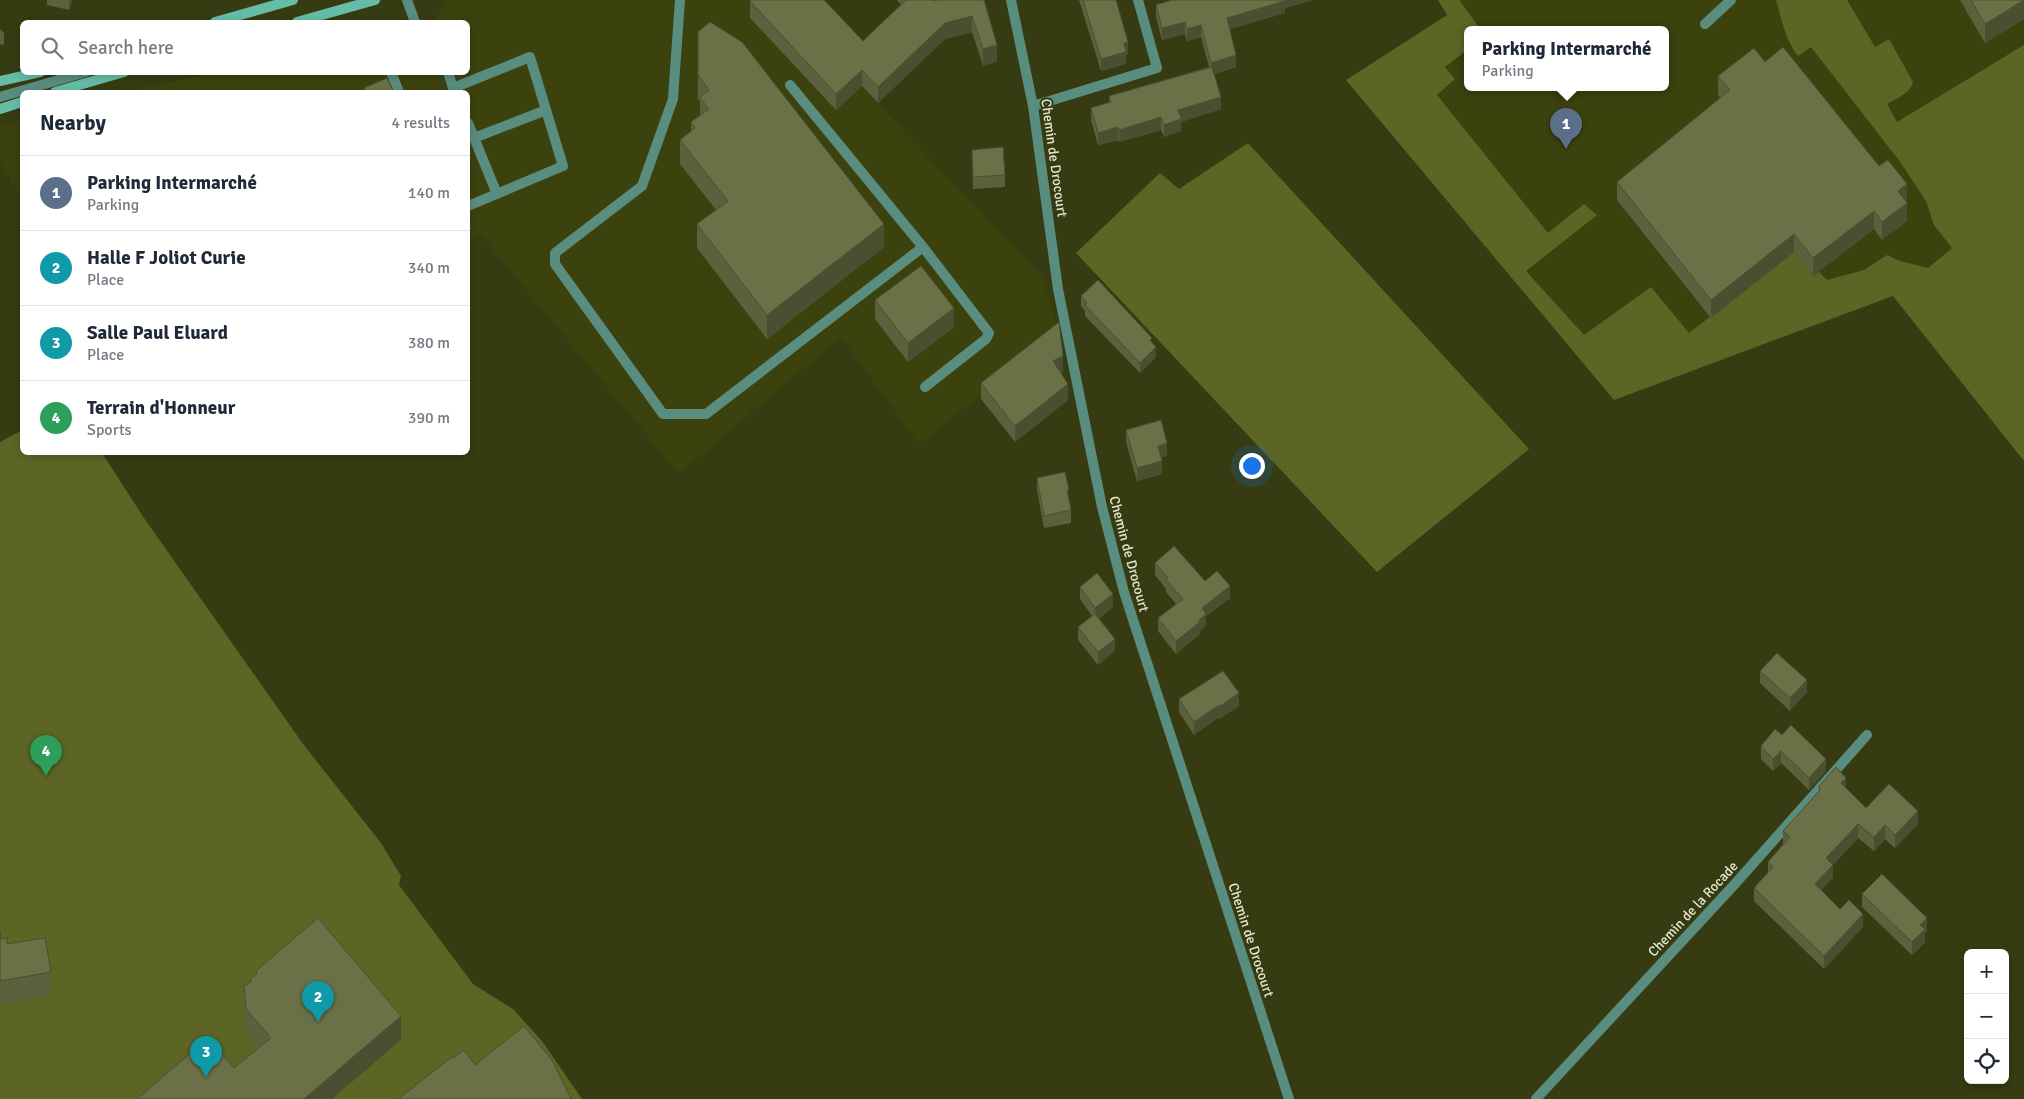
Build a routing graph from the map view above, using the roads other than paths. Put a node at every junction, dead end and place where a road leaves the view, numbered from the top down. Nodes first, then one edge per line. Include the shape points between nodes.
1 (293, 0) edge
2 (375, 0) edge
3 (407, 0) edge
4 (671, 0) edge
5 (680, 0) edge
6 (1011, 0) edge
7 (1138, 0) edge
8 (1731, 0) edge
9 (679, 11) junction
10 (222, 20) edge
11 (304, 20) edge
12 (415, 20) edge
13 (1705, 24) dead end
14 (28, 75) edge
15 (76, 75) edge
16 (114, 75) edge
17 (392, 75) edge
18 (449, 75) edge
19 (0, 82) edge
20 (790, 84) dead end
21 (26, 90) edge
22 (62, 90) edge
23 (398, 90) edge
24 (454, 90) edge
25 (20, 92) edge
26 (0, 98) edge
27 (20, 103) edge
28 (1033, 106) junction
29 (0, 109) edge
30 (546, 110) junction
31 (470, 128) edge
32 (474, 138) junction
33 (497, 194) junction
34 (470, 205) edge
35 (923, 247) junction
36 (925, 387) dead end
37 (1867, 735) dead end
38 (1289, 1099) edge
39 (1536, 1099) edge

1 - 10 main road
2 - 11 main road
3 - 12 street
4 - 9 street
5 - 9 street
6 - 28 street, Chemin de Drocourt
7 - 28 street via 1157,68
8 - 13 street
9 - 35 street via 673,99 642,186 555,253 555,264 663,414 706,414
14 - 19 main road
15 - 21 street
16 - 22 main road
17 - 23 street
18 - 24 street
20 - 35 street
24 - 30 street via 530,57
25 - 26 street
27 - 29 main road
28 - 38 street, Chemin de Drocourt via 1058,289 1102,508 1124,592
30 - 32 street
30 - 33 street via 563,166
31 - 32 street
32 - 33 street
33 - 34 street
35 - 36 street via 989,333 986,339
37 - 39 street, Chemin de la Rocade via 1734,885

